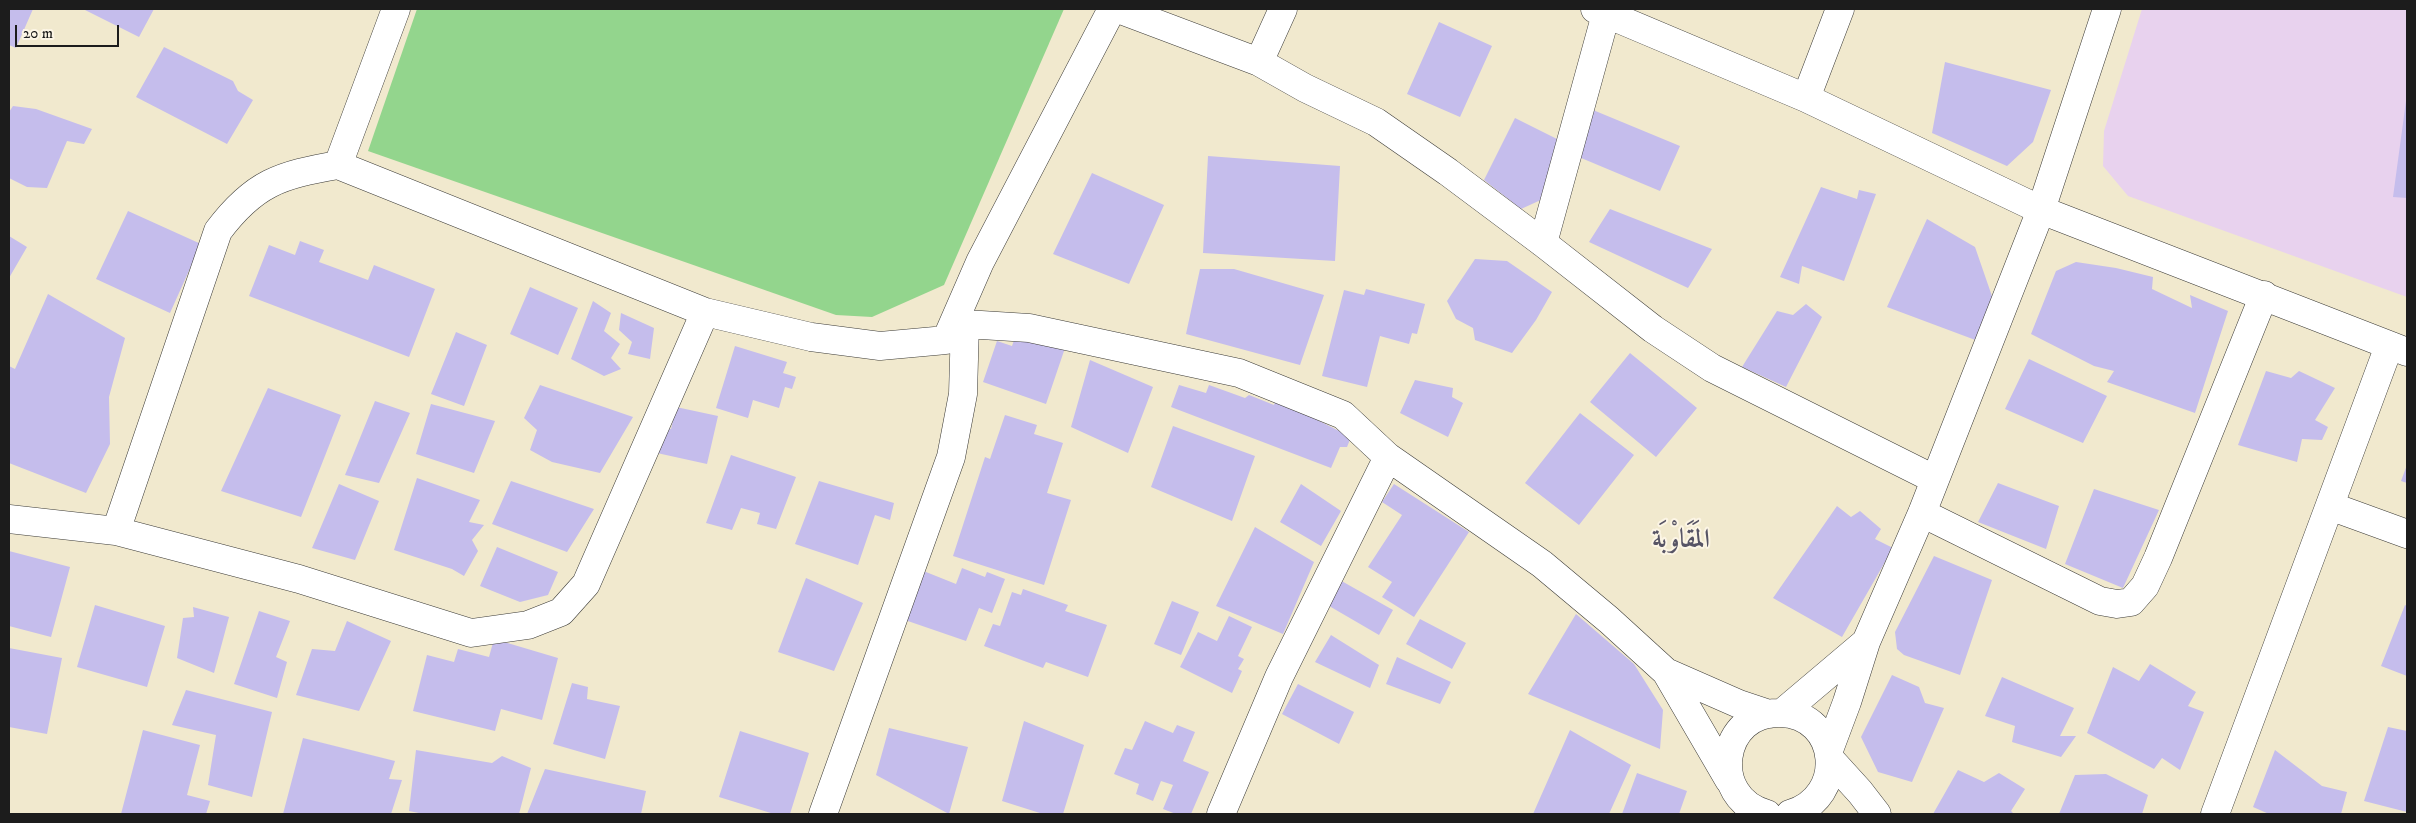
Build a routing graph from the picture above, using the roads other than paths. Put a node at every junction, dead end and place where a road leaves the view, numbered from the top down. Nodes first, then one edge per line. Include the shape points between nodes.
1 (396, 9) edge
2 (1112, 9) edge
3 (1118, 9) edge
4 (1283, 9) edge
5 (1840, 9) edge
6 (2107, 9) edge
7 (1601, 11) edge
8 (1259, 62) junction
9 (1806, 98) junction
10 (338, 165) junction
11 (2041, 210) junction
12 (1543, 243) junction
13 (2264, 295) junction
14 (705, 312) junction
15 (956, 332) junction
16 (2398, 349) edge
17 (1388, 457) junction
18 (1934, 479) junction
19 (2330, 506) junction
20 (1922, 513) junction
21 (9, 519) edge
22 (116, 532) junction
23 (2407, 534) edge
24 (1866, 642) junction
25 (1666, 672) junction
26 (1776, 713) junction
27 (1829, 754) junction
28 (1731, 795) edge
29 (1802, 813) edge
30 (823, 814) edge
31 (1221, 814) edge
32 (1767, 814) edge
33 (1877, 814) edge
34 (2215, 814) edge

1 - 10 street
2 - 15 street via 980,262
3 - 8 street
4 - 8 street
5 - 9 street
6 - 11 street
7 - 9 street
7 - 12 street
8 - 12 street via 1376,122
9 - 11 street
10 - 14 street
10 - 22 street via 295,172 260,188 235,209 218,231
11 - 13 street
11 - 18 street
12 - 18 street via 1653,329 1712,368
13 - 16 street
13 - 20 street via 2158,558 2145,586 2131,602 2117,604 2100,600
14 - 15 street via 810,337 880,346
14 - 22 street via 586,584 561,612 528,626 471,633 298,579
15 - 17 street via 1028,328 1239,373 1343,415
15 - 30 street via 963,394 951,458
16 - 19 street
17 - 25 street via 1542,564
17 - 31 street via 1278,677
18 - 20 street
19 - 23 street
19 - 34 street
20 - 24 street
21 - 22 street
24 - 26 street
24 - 27 street
25 - 26 street via 1739,704
25 - 28 street
26 - 27 street via 1802,718 1819,731
26 - 28 street via 1756,718 1734,738 1728,751 1727,766
27 - 29 street via 1828,779 1819,797
27 - 33 street
28 - 32 street via 1757,812

